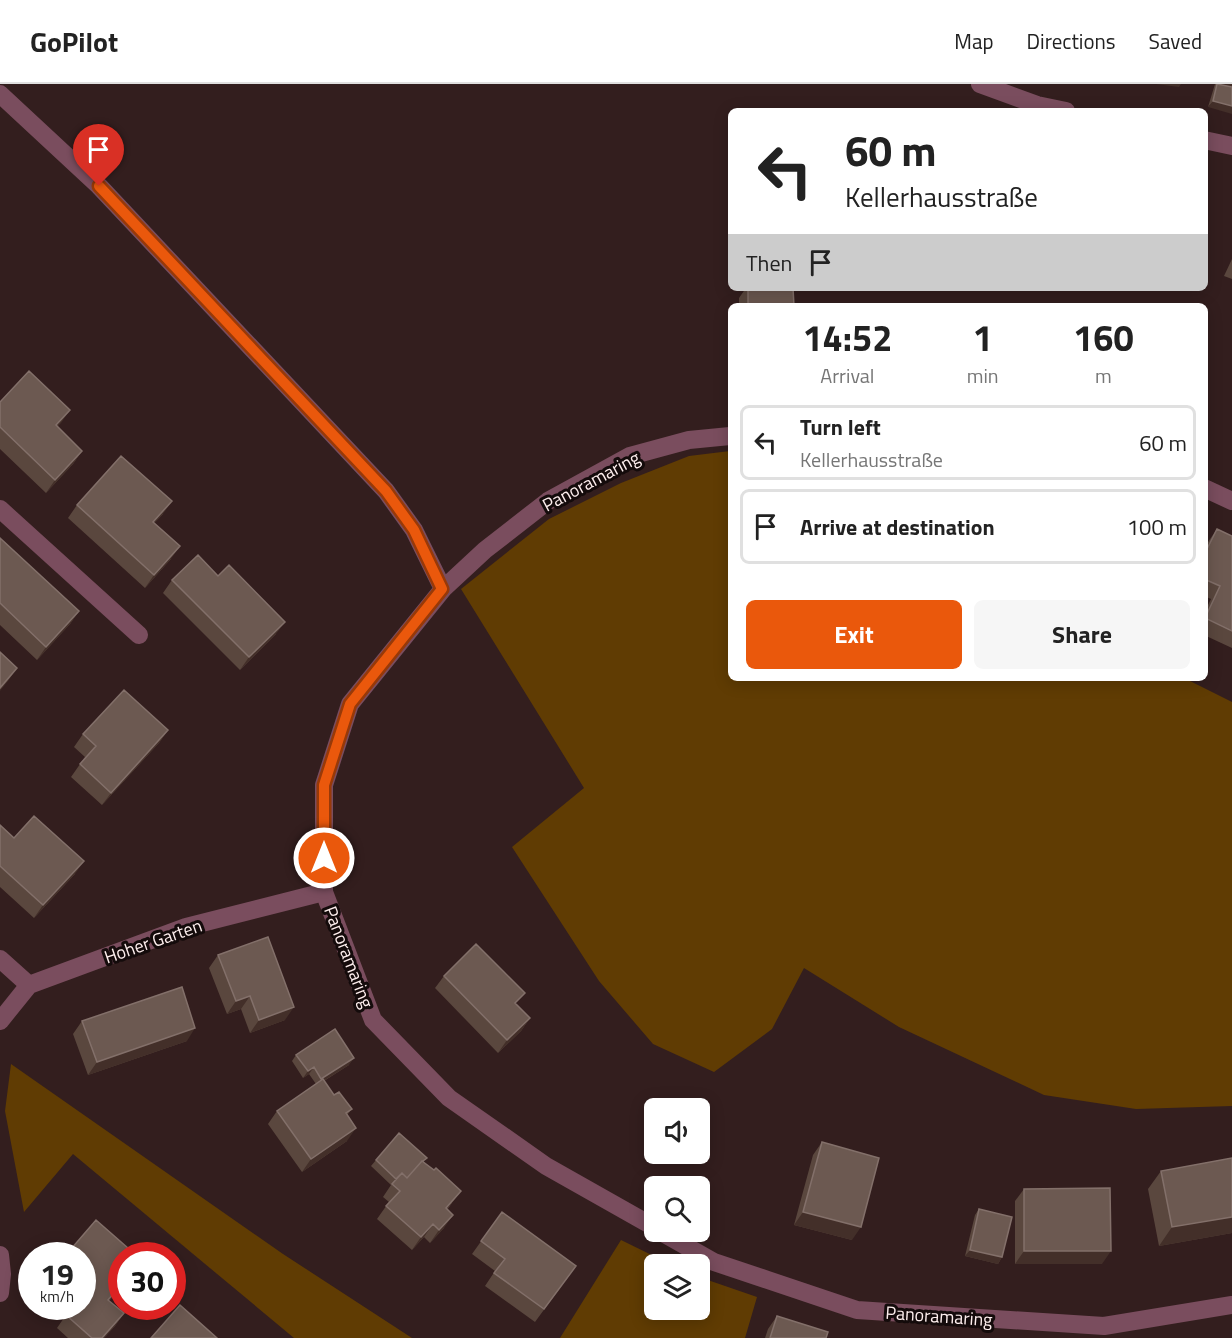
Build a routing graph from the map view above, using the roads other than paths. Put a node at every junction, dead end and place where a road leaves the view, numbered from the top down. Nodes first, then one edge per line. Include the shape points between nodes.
1 (980, 84) edge
2 (0, 94) edge
3 (1052, 108) edge
4 (1208, 141) edge
5 (1232, 146) edge
6 (728, 436) edge
7 (1208, 490) edge
8 (1232, 501) edge
9 (0, 509) edge
10 (442, 589) junction
11 (140, 635) dead end
12 (324, 892) junction
13 (0, 959) edge
14 (29, 985) junction
15 (0, 1021) edge
16 (644, 1221) edge
17 (679, 1242) edge
18 (0, 1255) edge
19 (0, 1293) edge
20 (1232, 1305) edge

1 - 3 street
2 - 10 street via 99,186 386,491 414,530
4 - 5 street
6 - 10 street, Panoramaring via 689,440 630,456 548,501
7 - 8 street
9 - 11 street
10 - 12 street, Panoramaring via 350,704 324,785
12 - 14 street, Hoher Garten via 186,927
12 - 16 street, Panoramaring via 373,1020 449,1098 546,1166
13 - 14 street
14 - 15 street
17 - 20 street, Panoramaring via 714,1262 857,1310 1104,1326
18 - 19 street

